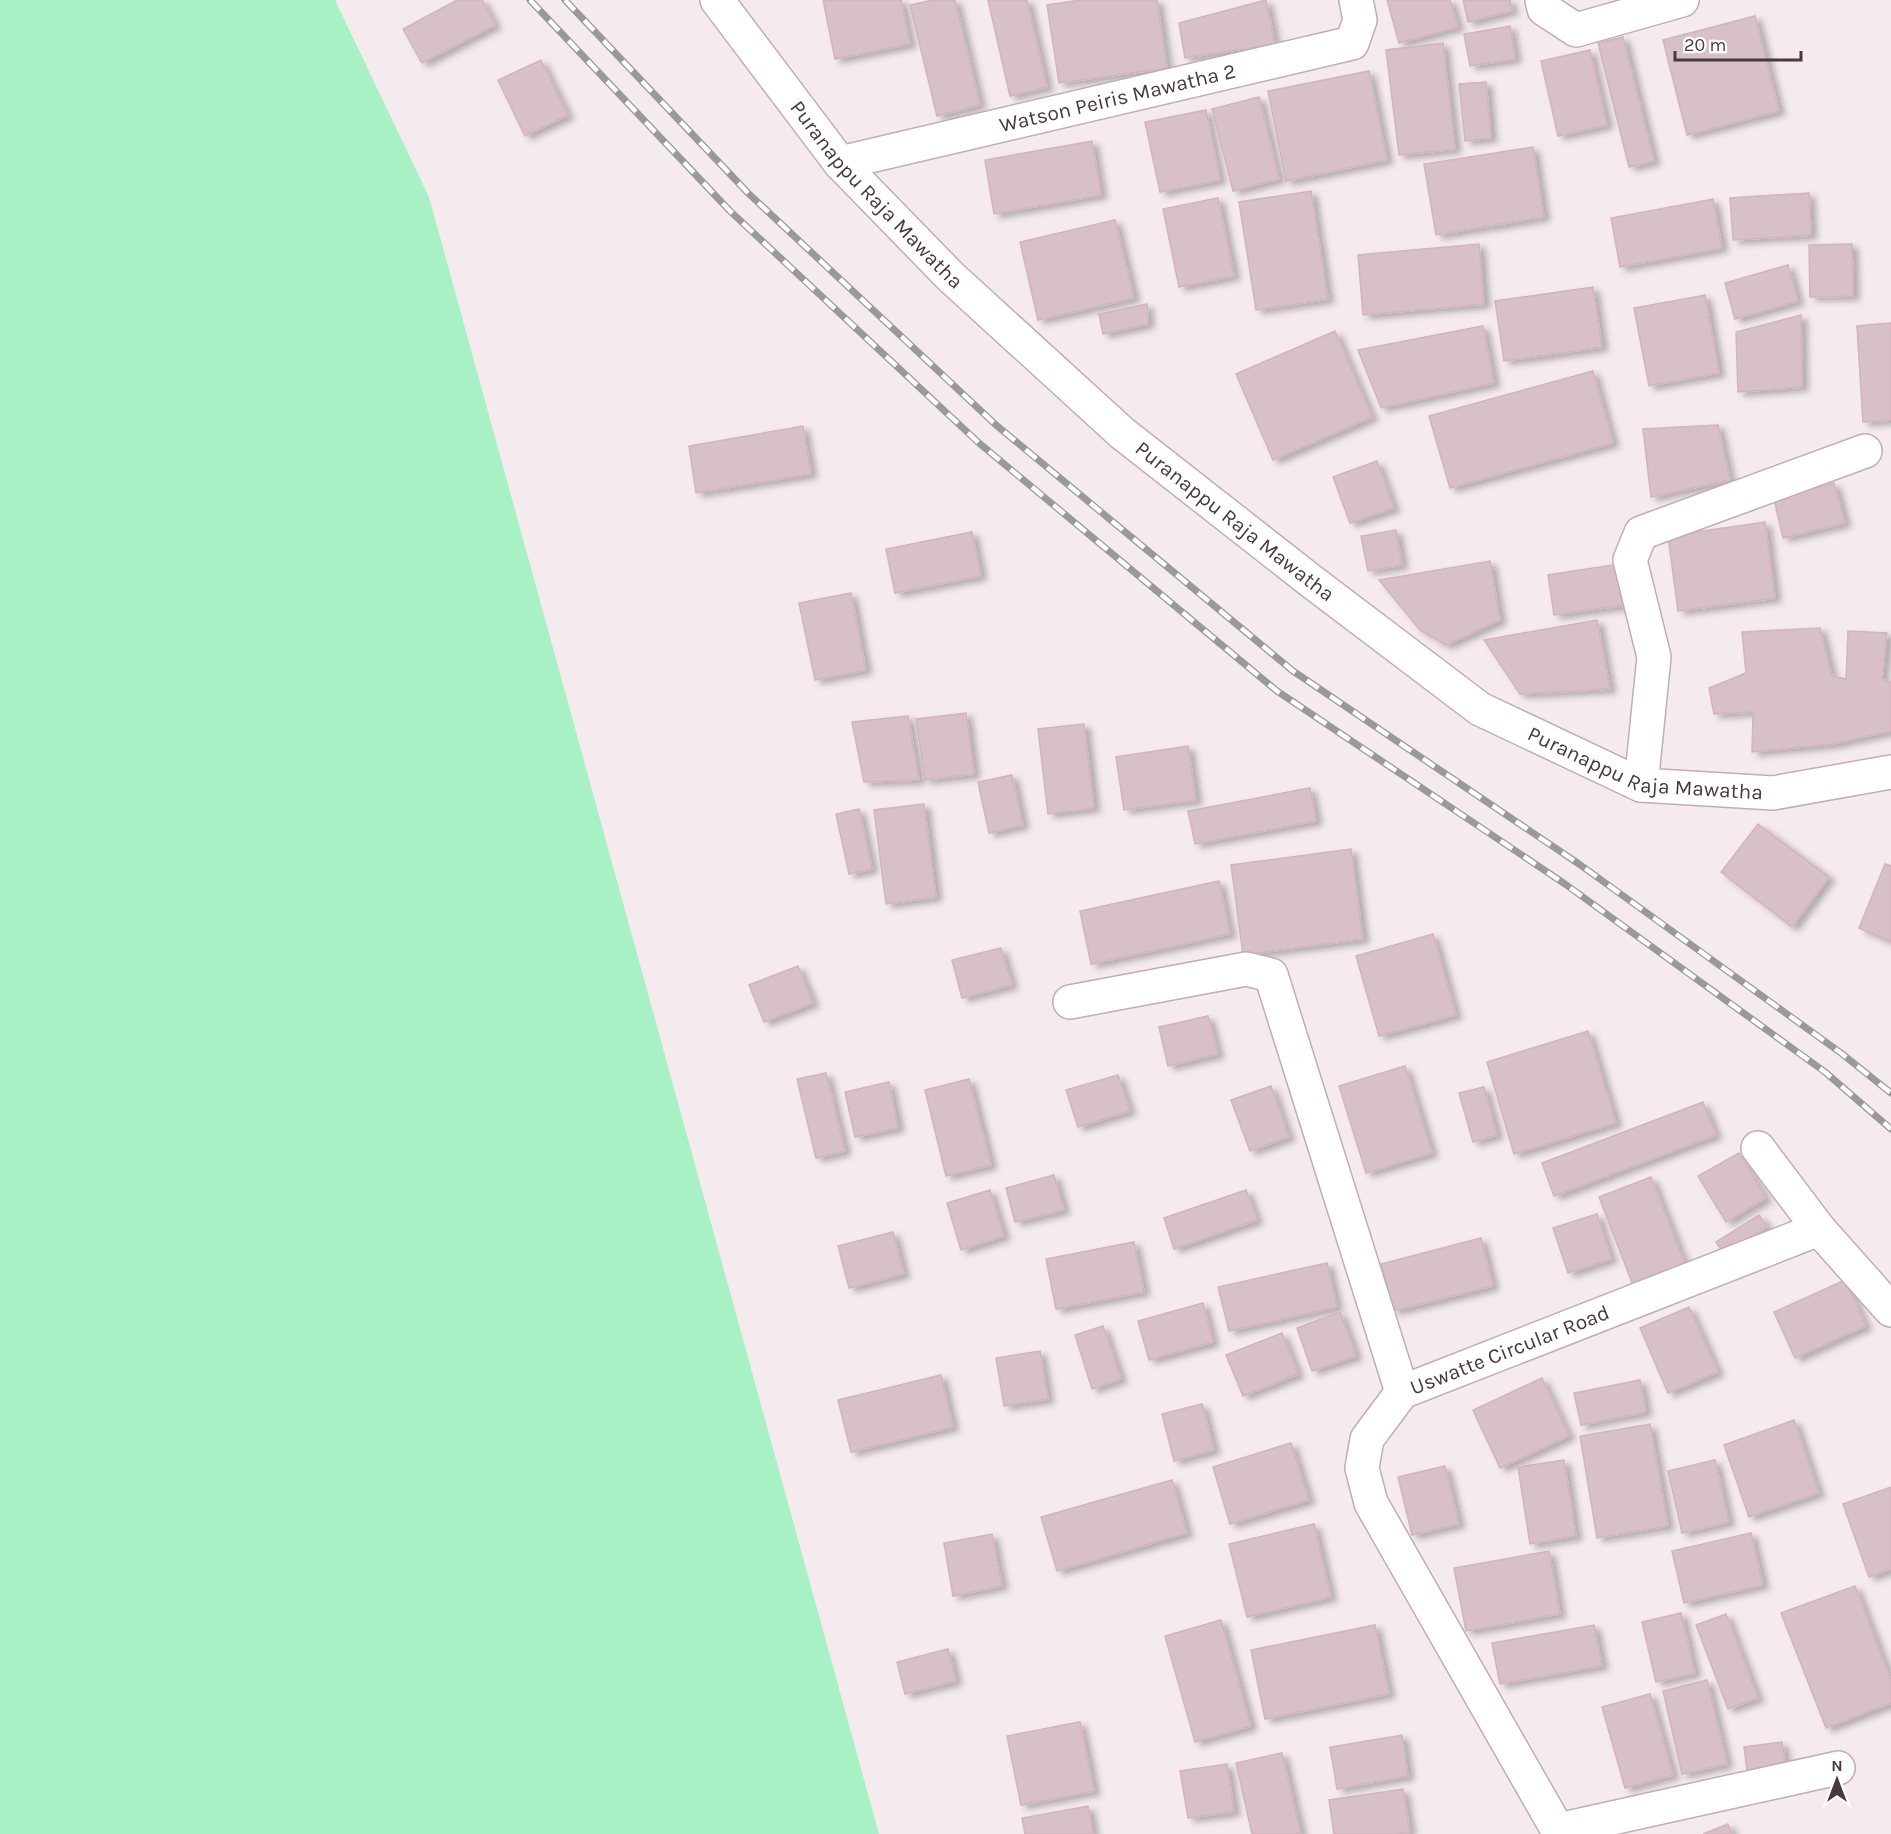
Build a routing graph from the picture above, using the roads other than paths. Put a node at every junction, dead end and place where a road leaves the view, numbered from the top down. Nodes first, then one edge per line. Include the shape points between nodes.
1 (717, 0) edge
2 (1356, 0) edge
3 (1542, 0) edge
4 (1682, 0) edge
5 (840, 163) junction
6 (1865, 451) dead end
7 (1891, 772) edge
8 (1641, 785) junction
9 (1071, 1002) dead end
10 (1758, 1148) dead end
11 (1819, 1229) junction
12 (1891, 1310) edge
13 (1402, 1392) junction
14 (1839, 1768) dead end
15 (1559, 1832) edge

1 - 5 street, Puranappu Raja Mawatha
2 - 5 street, Watson Peiris Mawatha 2 via 1360,20 1352,43
3 - 4 street via 1544,9 1576,30
5 - 8 street, Puranappu Raja Mawatha via 950,276 1122,433 1311,581 1480,709
6 - 8 street via 1641,533 1630,560 1654,657
7 - 8 street, Puranappu Raja Mawatha via 1773,793
9 - 13 street via 1246,969 1271,975
10 - 11 street
11 - 12 street
11 - 13 street, Uswatte Circular Road
13 - 15 street, Uswatte Circular Road via 1367,1438 1362,1468 1371,1503
14 - 15 street

